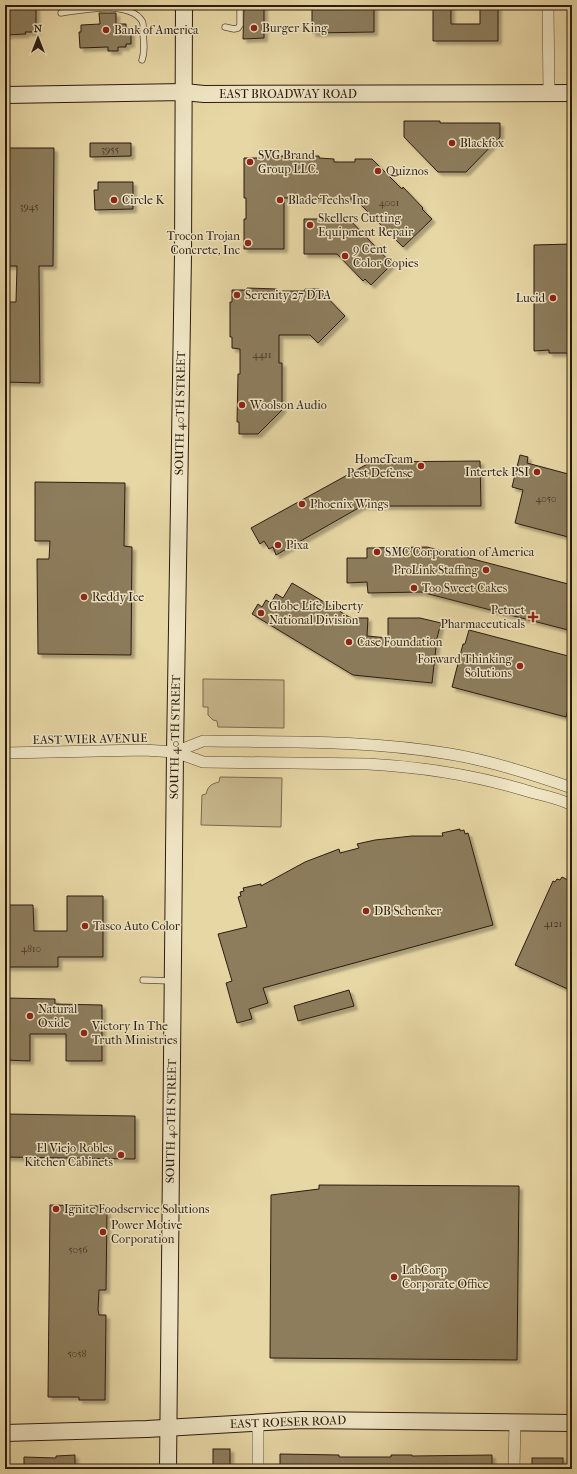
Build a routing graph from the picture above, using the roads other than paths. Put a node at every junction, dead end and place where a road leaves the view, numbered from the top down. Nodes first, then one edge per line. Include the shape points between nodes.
1 (184, 5) edge
2 (240, 5) edge
3 (548, 5) edge
4 (61, 13) dead end
5 (225, 27) dead end
6 (142, 60) dead end
7 (184, 92) junction
8 (549, 93) junction
9 (572, 93) edge
10 (5, 95) edge
11 (175, 752) junction
12 (5, 753) edge
13 (572, 788) edge
14 (572, 805) edge
15 (143, 980) dead end
16 (173, 981) junction
17 (258, 1422) junction
18 (515, 1422) junction
19 (572, 1423) edge
20 (168, 1427) junction
21 (5, 1433) edge
22 (168, 1469) edge
23 (258, 1469) edge
24 (514, 1469) edge

1 - 7 main road, SOUTH 40TH STREET
2 - 5 lane via 238,28
3 - 8 street
4 - 6 lane via 122,8 135,12 143,22
7 - 8 main road, EAST BROADWAY ROAD
7 - 10 main road, EAST BROADWAY ROAD
7 - 11 main road, SOUTH 40TH STREET
8 - 9 main road, EAST BROADWAY ROAD
11 - 12 street, EAST WIER AVENUE via 144,750
11 - 13 street via 203,741 376,745 450,754 506,766
11 - 14 street via 203,762 368,764 420,768 510,785
11 - 16 main road, SOUTH 40TH STREET
15 - 16 lane
16 - 20 main road, SOUTH 40TH STREET
17 - 18 main road, EAST ROESER ROAD
17 - 20 main road, EAST ROESER ROAD
17 - 23 street
18 - 19 main road, EAST ROESER ROAD
18 - 24 street
20 - 21 main road, EAST ROESER ROAD
20 - 22 main road, SOUTH 40TH STREET

